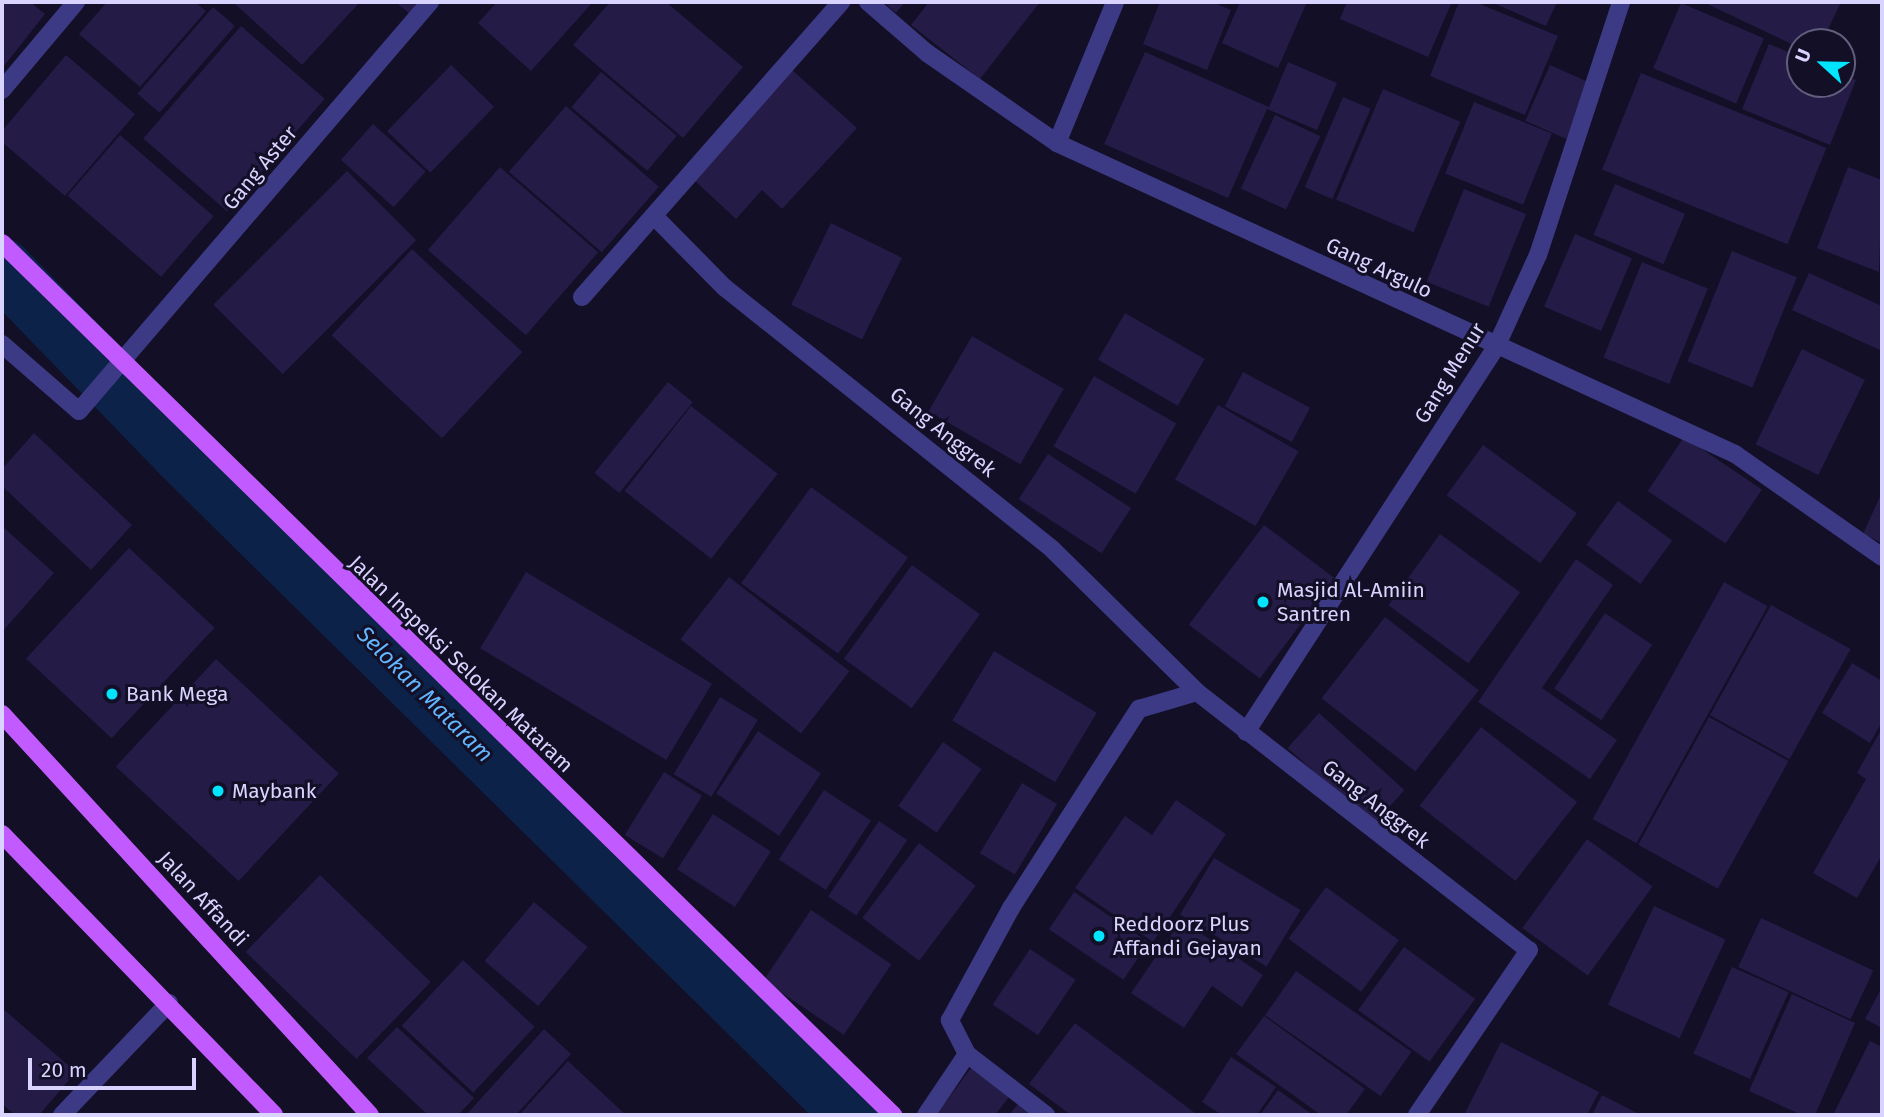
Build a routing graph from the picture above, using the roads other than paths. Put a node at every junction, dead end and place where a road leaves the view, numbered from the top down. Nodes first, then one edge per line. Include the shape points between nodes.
1 (75, 2) edge
2 (430, 2) edge
3 (841, 2) edge
4 (868, 2) edge
5 (1115, 2) edge
6 (1621, 2) edge
7 (2, 90) edge
8 (1057, 143) junction
9 (654, 216) junction
10 (2, 243) edge
11 (582, 297) dead end
12 (2, 344) edge
13 (1496, 347) junction
14 (120, 367) junction
15 (1882, 557) edge
16 (1197, 692) junction
17 (2, 714) edge
18 (1246, 732) junction
19 (2, 834) edge
20 (169, 1003) junction
21 (967, 1054) junction
22 (62, 1115) edge
23 (274, 1115) edge
24 (370, 1115) edge
25 (892, 1115) edge
26 (926, 1115) edge
27 (1046, 1115) edge
28 (1417, 1115) edge

1 - 7 street
2 - 14 street, Gang Aster
3 - 9 street
4 - 8 street, Gang Argulo via 927,53
5 - 8 street
6 - 13 street, Gang Menur via 1538,255
8 - 13 street, Gang Argulo
9 - 11 street
9 - 16 street, Gang Anggrek via 724,287 1052,549
10 - 14 main road, Jalan Inspeksi Selokan Mataram
12 - 14 street, Gang Aster via 74,412
13 - 15 street, Gang Argulo via 1735,454
13 - 18 street, Gang Menur
14 - 25 main road, Jalan Inspeksi Selokan Mataram
16 - 18 street, Gang Anggrek
16 - 21 street via 1139,709 1011,908 950,1020
17 - 24 main road, Jalan Affandi
18 - 28 street, Gang Anggrek via 1529,950
19 - 20 main road
20 - 22 street
20 - 23 main road
21 - 26 street
21 - 27 street

